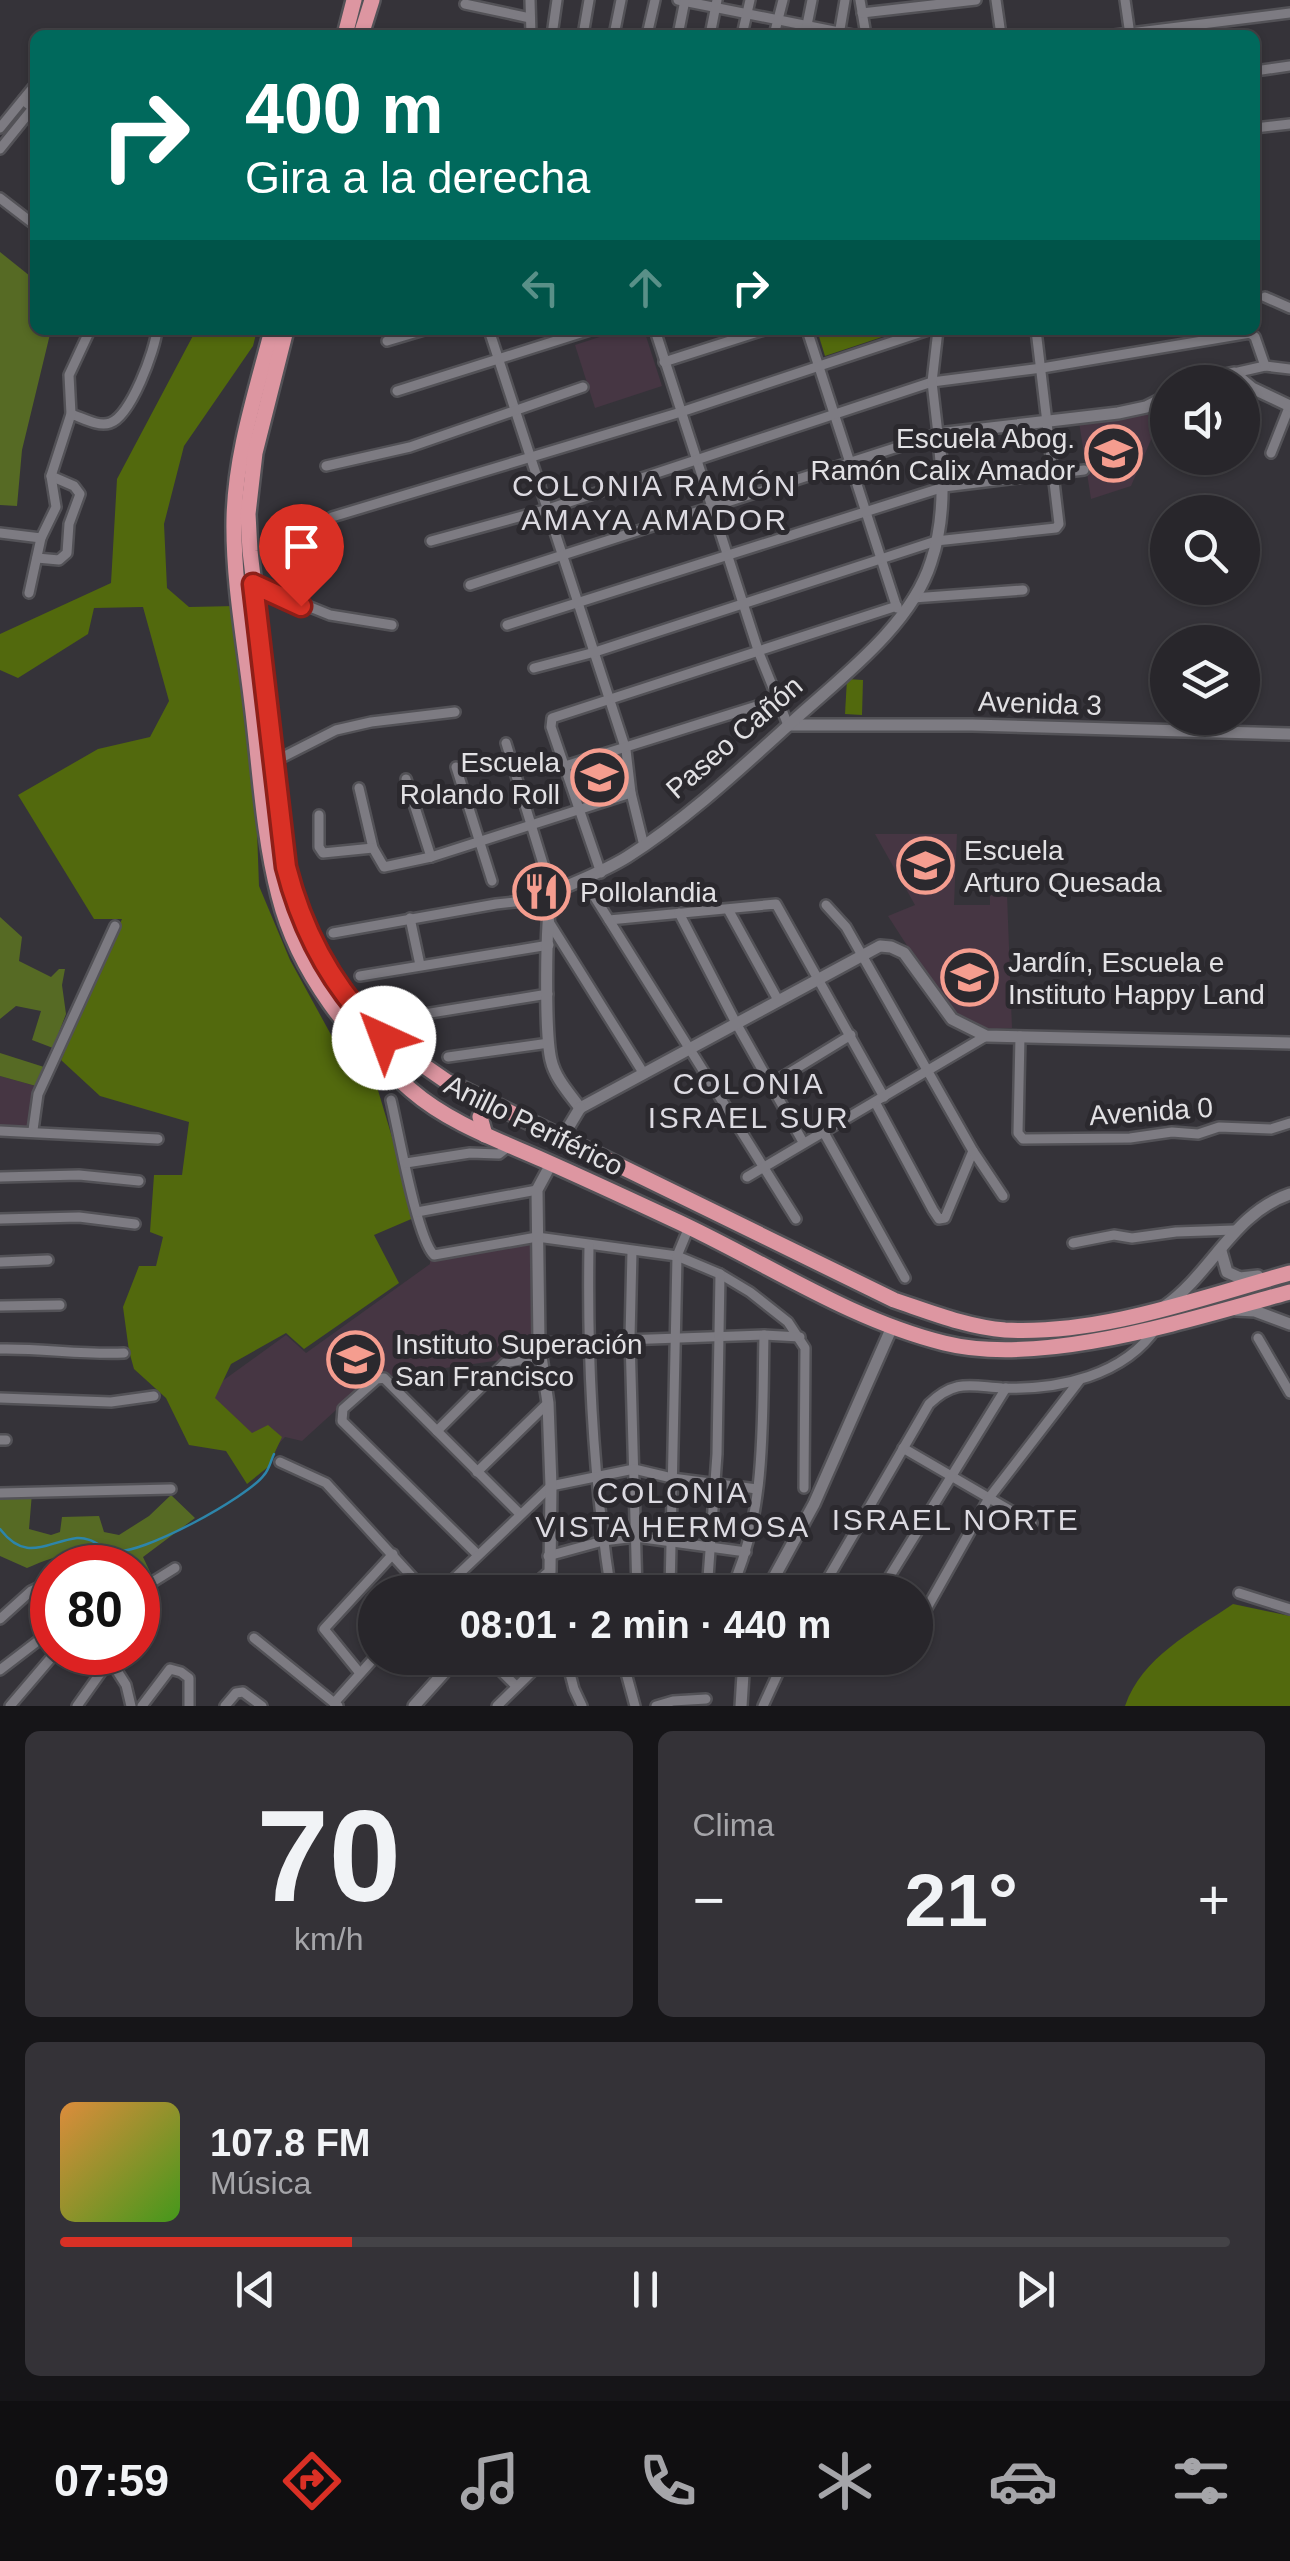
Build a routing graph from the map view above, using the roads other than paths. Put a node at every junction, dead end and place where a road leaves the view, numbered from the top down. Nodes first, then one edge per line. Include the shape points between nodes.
1 (354, 0) edge
2 (372, 0) edge
3 (530, 0) edge
4 (557, 0) edge
5 (589, 0) edge
6 (621, 0) edge
7 (655, 0) edge
8 (683, 0) edge
9 (750, 0) edge
10 (783, 0) edge
11 (812, 0) edge
12 (845, 0) edge
13 (860, 0) edge
14 (976, 0) edge
15 (996, 0) edge
16 (1125, 0) edge
17 (465, 4) dead end
18 (716, 4) edge
19 (747, 13) junction
20 (862, 13) junction
21 (1290, 13) edge
22 (530, 18) junction
23 (778, 19) junction
24 (346, 30) edge
25 (363, 30) edge
26 (531, 30) edge
27 (553, 30) edge
28 (584, 30) edge
29 (615, 30) edge
30 (648, 30) edge
31 (679, 30) edge
32 (711, 30) edge
33 (743, 30) edge
34 (775, 30) edge
35 (806, 30) edge
36 (840, 30) edge
37 (865, 30) edge
38 (999, 30) edge
39 (1129, 30) edge
40 (1160, 30) edge
41 (1290, 66) edge
42 (1260, 70) edge
43 (30, 91) edge
44 (22, 100) junction
45 (30, 106) edge
46 (30, 112) edge
47 (1290, 124) edge
48 (1260, 127) edge
49 (0, 128) edge
50 (0, 150) edge
51 (0, 198) edge
52 (30, 212) edge
53 (26, 217) junction
54 (30, 221) edge
55 (1265, 297) dead end
56 (1290, 308) edge
57 (88, 335) edge
58 (156, 335) edge
59 (271, 335) edge
60 (285, 335) edge
61 (408, 335) edge
62 (491, 335) edge
63 (574, 335) edge
64 (656, 335) edge
65 (748, 335) edge
66 (809, 335) edge
67 (913, 335) edge
68 (937, 335) edge
69 (1037, 335) edge
70 (1171, 335) edge
71 (1237, 335) edge
72 (1252, 335) edge
73 (388, 341) dead end
74 (1172, 345) junction
75 (499, 358) junction
76 (664, 362) junction
77 (820, 366) junction
78 (1266, 366) junction
79 (1260, 367) edge
80 (1042, 368) junction
81 (1290, 369) edge
82 (932, 382) junction
83 (584, 387) dead end
84 (397, 390) dead end
85 (1260, 392) edge
86 (1150, 405) edge
87 (1290, 405) edge
88 (517, 410) junction
89 (681, 412) junction
90 (71, 414) junction
91 (835, 416) junction
92 (1048, 420) junction
93 (938, 434) junction
94 (1270, 454) dead end
95 (532, 459) junction
96 (696, 460) junction
97 (851, 464) junction
98 (326, 466) dead end
99 (1084, 470) dead end
100 (1054, 474) junction
101 (51, 476) junction
102 (944, 486) junction
103 (713, 508) junction
104 (548, 509) junction
105 (866, 509) junction
106 (332, 517) dead end
107 (0, 533) edge
108 (41, 538) junction
109 (431, 541) dead end
110 (936, 542) junction
111 (727, 555) junction
112 (564, 556) junction
113 (37, 558) junction
114 (881, 558) junction
115 (253, 584) junction
116 (470, 585) dead end
117 (1023, 590) dead end
118 (29, 594) dead end
119 (914, 598) junction
120 (744, 603) junction
121 (579, 604) junction
122 (898, 610) junction
123 (507, 625) dead end
124 (392, 626) dead end
125 (595, 652) junction
126 (759, 653) junction
127 (534, 668) dead end
128 (611, 700) junction
129 (776, 700) junction
130 (455, 712) dead end
131 (788, 726) junction
132 (1290, 734) edge
133 (506, 743) dead end
134 (626, 750) junction
135 (275, 761) junction
136 (565, 766) junction
137 (456, 767) dead end
138 (406, 779) dead end
139 (359, 788) dead end
140 (631, 793) junction
141 (579, 809) junction
142 (319, 814) dead end
143 (530, 823) junction
144 (480, 842) junction
145 (644, 846) junction
146 (373, 848) junction
147 (431, 858) junction
148 (601, 872) junction
149 (492, 881) dead end
150 (550, 896) junction
151 (594, 896) dead end
152 (826, 905) dead end
153 (728, 910) junction
154 (679, 913) junction
155 (410, 918) junction
156 (609, 920) junction
157 (549, 922) junction
158 (115, 926) dead end
159 (333, 934) dead end
160 (549, 945) junction
161 (861, 954) junction
162 (420, 965) junction
163 (360, 976) dead end
164 (816, 979) junction
165 (548, 994) junction
166 (778, 1000) junction
167 (406, 1017) dead end
168 (736, 1024) junction
169 (851, 1036) junction
170 (986, 1036) junction
171 (1020, 1036) junction
172 (550, 1043) junction
173 (1290, 1043) edge
174 (688, 1050) junction
175 (448, 1056) dead end
176 (927, 1070) junction
177 (644, 1074) junction
178 (771, 1084) junction
179 (391, 1100) dead end
180 (880, 1100) junction
181 (499, 1108) junction
182 (580, 1108) junction
183 (1290, 1123) edge
184 (34, 1130) junction
185 (0, 1131) edge
186 (823, 1131) junction
187 (485, 1135) junction
188 (562, 1138) junction
189 (158, 1139) dead end
190 (803, 1142) junction
191 (509, 1146) junction
192 (974, 1151) junction
193 (406, 1163) junction
194 (551, 1164) junction
195 (762, 1166) junction
196 (0, 1177) edge
197 (747, 1177) dead end
198 (140, 1181) dead end
199 (536, 1190) junction
200 (1290, 1194) edge
201 (1003, 1196) dead end
202 (418, 1212) junction
203 (0, 1219) edge
204 (796, 1220) dead end
205 (135, 1224) dead end
206 (689, 1227) junction
207 (1235, 1230) junction
208 (756, 1234) junction
209 (538, 1237) junction
210 (1073, 1243) dead end
211 (590, 1246) junction
212 (632, 1251) junction
213 (1221, 1251) junction
214 (744, 1255) junction
215 (677, 1256) junction
216 (48, 1260) dead end
217 (0, 1262) edge
218 (1290, 1265) edge
219 (1290, 1273) edge
220 (720, 1274) junction
221 (905, 1278) dead end
222 (1290, 1292) edge
223 (60, 1305) dead end
224 (0, 1306) edge
225 (1226, 1309) junction
226 (1160, 1317) junction
227 (1290, 1324) edge
228 (892, 1327) junction
229 (764, 1336) junction
230 (720, 1337) junction
231 (800, 1337) junction
232 (630, 1338) junction
233 (1258, 1338) dead end
234 (674, 1339) junction
235 (588, 1340) junction
236 (0, 1350) edge
237 (540, 1350) junction
238 (124, 1353) dead end
239 (1078, 1381) junction
240 (1006, 1388) junction
241 (1290, 1393) edge
242 (154, 1396) dead end
243 (0, 1398) edge
244 (548, 1403) junction
245 (437, 1431) junction
246 (903, 1448) junction
247 (280, 1462) dead end
248 (634, 1470) junction
249 (477, 1472) junction
250 (595, 1476) junction
251 (952, 1476) junction
252 (672, 1478) junction
253 (714, 1484) junction
254 (551, 1486) junction
255 (804, 1488) dead end
256 (170, 1489) dead end
257 (757, 1489) junction
258 (0, 1492) edge
259 (989, 1498) junction
260 (520, 1514) junction
261 (1032, 1523) dead end
262 (636, 1537) junction
263 (671, 1540) junction
264 (603, 1541) junction
265 (708, 1544) junction
266 (746, 1552) junction
267 (392, 1554) junction
268 (477, 1554) junction
269 (548, 1556) junction
270 (175, 1568) dead end
271 (550, 1572) junction
272 (373, 1575) edge
273 (411, 1575) edge
274 (457, 1575) edge
275 (547, 1575) edge
276 (550, 1575) edge
277 (608, 1575) edge
278 (637, 1575) edge
279 (670, 1575) edge
280 (707, 1575) edge
281 (737, 1575) edge
282 (775, 1575) edge
283 (830, 1575) edge
284 (891, 1575) edge
285 (160, 1577) edge
286 (30, 1592) edge
287 (358, 1592) edge
288 (1239, 1593) dead end
289 (933, 1597) edge
290 (1290, 1609) edge
291 (0, 1619) edge
292 (254, 1638) dead end
293 (30, 1646) edge
294 (0, 1670) edge
295 (358, 1670) edge
296 (36, 1675) edge
297 (96, 1675) edge
298 (119, 1675) edge
299 (358, 1675) edge
300 (442, 1675) edge
301 (504, 1675) edge
302 (527, 1675) edge
303 (571, 1675) edge
304 (625, 1675) edge
305 (743, 1675) edge
306 (777, 1675) edge
307 (515, 1686) junction
308 (706, 1700) dead end
309 (500, 1702) edge
310 (336, 1704) edge
311 (10, 1706) edge
312 (76, 1706) edge
313 (132, 1706) edge
314 (142, 1706) edge
315 (190, 1706) edge
316 (225, 1706) edge
317 (262, 1706) edge
318 (414, 1706) edge
319 (513, 1706) edge
320 (582, 1706) edge
321 (635, 1706) edge
322 (656, 1706) edge
323 (741, 1706) edge
324 (763, 1706) edge

1 - 24 highway
2 - 25 highway
3 - 22 street
4 - 27 street
5 - 28 street
6 - 29 street
7 - 30 street
8 - 18 street
8 - 31 street
9 - 19 street
10 - 23 street
11 - 35 street
12 - 36 street
13 - 20 street
14 - 20 street
15 - 38 street
16 - 39 street
17 - 22 street
18 - 19 street
18 - 32 street
19 - 23 street
19 - 33 street
20 - 37 street
21 - 40 street
22 - 26 street
23 - 34 street
23 - 35 street
41 - 42 street
43 - 44 street
44 - 45 street
44 - 49 street
46 - 50 street
47 - 48 street
51 - 53 street
52 - 53 street
53 - 54 street
55 - 56 street
57 - 90 street via 69,375
58 - 90 street via 118,419 99,424
59 - 187 highway, Anillo Periférico via 241,450 234,520 279,899 311,972 356,1036 412,1092
60 - 115 highway, Anillo Periférico via 254,453 248,514
61 - 73 street
62 - 75 street
63 - 75 street
64 - 76 street
65 - 76 street
66 - 77 street
67 - 77 street
68 - 82 street, Paseo Cañón
69 - 80 street
70 - 74 street
71 - 74 street
72 - 78 street
74 - 80 street
75 - 84 street
75 - 88 street
76 - 89 street
77 - 89 street
77 - 91 street
78 - 79 street
78 - 81 street
80 - 82 street
80 - 92 street
82 - 91 street
82 - 93 street, Paseo Cañón
83 - 88 street
85 - 87 street
86 - 92 street
87 - 94 street
88 - 95 street
88 - 98 street via 410,447
89 - 95 street
89 - 96 street
90 - 101 street
91 - 96 street
91 - 97 street
92 - 93 street
92 - 100 street
93 - 97 street
93 - 102 street, Paseo Cañón
95 - 104 street
95 - 106 street
96 - 103 street
96 - 104 street
97 - 103 street
97 - 105 street
99 - 100 street
100 - 102 street
100 - 110 street via 1056,528
101 - 108 street via 56,507
101 - 113 street via 80,494 67,553 58,560
102 - 105 street
102 - 110 street, Paseo Cañón
103 - 111 street
103 - 112 street
104 - 109 street
104 - 112 street
105 - 111 street
105 - 114 street
107 - 108 street
108 - 113 street
110 - 114 street
110 - 119 street, Paseo Cañón
111 - 120 street
111 - 121 street
112 - 116 street
112 - 121 street
113 - 118 street
114 - 120 street
114 - 122 street
115 - 124 street via 330,615
115 - 135 highway, Anillo Periférico
117 - 119 street
119 - 122 street, Paseo Cañón
120 - 125 street
120 - 126 street
121 - 123 street
121 - 125 street
122 - 126 street
122 - 131 street, Paseo Cañón via 882,640
125 - 127 street
125 - 128 street
126 - 128 street
126 - 129 street
128 - 134 street
128 - 136 street via 552,718
129 - 131 street
129 - 134 street
130 - 135 street via 336,730
131 - 132 street, Avenida 3
131 - 145 street, Paseo Cañón
133 - 143 street
134 - 136 street
134 - 140 street
135 - 181 highway, Anillo Periférico via 286,867 331,976 400,1050
136 - 141 street
137 - 144 street
138 - 147 street
139 - 146 street
140 - 141 street
140 - 145 street
141 - 143 street
141 - 148 street
142 - 146 street via 322,853
143 - 144 street
143 - 150 street
144 - 147 street
144 - 149 street
145 - 148 street, Paseo Cañón
146 - 147 street via 384,867
148 - 150 street, Paseo Cañón
150 - 155 street
150 - 157 street
151 - 156 street
152 - 161 street
153 - 154 street
153 - 164 street via 776,904
153 - 166 street
154 - 156 street
154 - 168 street
155 - 159 street
155 - 162 street
156 - 174 street
157 - 160 street
157 - 177 street
158 - 184 street via 38,1094
160 - 162 street
160 - 165 street
161 - 164 street
161 - 170 street via 880,946 904,953 952,1020
161 - 176 street
162 - 163 street
164 - 166 street
164 - 169 street
165 - 167 street
165 - 172 street
166 - 168 street
168 - 174 street
168 - 178 street
169 - 178 street
169 - 180 street
170 - 171 street
170 - 176 street
171 - 173 street
171 - 183 street, Avenida 0 via 1023,1139 1270,1130
172 - 175 street
172 - 182 street via 558,1078
174 - 177 street
174 - 195 street
176 - 180 street
176 - 192 street
177 - 182 street
178 - 190 street
179 - 193 street
180 - 186 street
180 - 192 street via 939,1219 948,1213
181 - 187 highway via 480,1118
181 - 188 highway, Anillo Periférico
182 - 188 street
184 - 185 street
184 - 189 street
186 - 190 street
186 - 221 street
187 - 191 highway, Anillo Periférico
188 - 208 highway, Anillo Periférico
190 - 195 street
191 - 193 street via 499,1154
191 - 194 highway, Anillo Periférico
192 - 201 street
193 - 202 street
194 - 199 street
194 - 206 highway, Anillo Periférico
195 - 197 street
195 - 204 street
196 - 198 street
199 - 202 street
199 - 209 street
200 - 207 street
202 - 209 street via 434,1255
203 - 205 street
206 - 214 highway, Anillo Periférico
206 - 215 street
207 - 210 street
207 - 213 street
208 - 214 highway via 759,1246
208 - 226 highway, Anillo Periférico via 894,1300 1002,1330
209 - 211 street
209 - 237 street
211 - 212 street
211 - 235 street
212 - 215 street
212 - 232 street
213 - 218 street via 1227,1272 1240,1278
213 - 226 street
214 - 228 highway, Anillo Periférico
215 - 220 street
215 - 234 street
216 - 217 street
219 - 226 highway, Anillo Periférico
220 - 230 street
220 - 231 street
222 - 225 highway, Anillo Periférico
223 - 224 street
225 - 226 highway, Anillo Periférico
225 - 227 street
226 - 228 highway, Anillo Periférico via 1058,1348 1012,1350 948,1344
226 - 239 street via 1129,1358
228 - 282 street
229 - 230 street
229 - 231 street
229 - 257 street
230 - 234 street
230 - 253 street
231 - 255 street via 806,1362
232 - 234 street
232 - 235 street
232 - 248 street
233 - 241 street
234 - 252 street
235 - 237 street
235 - 250 street
236 - 238 street
237 - 244 street
237 - 245 street via 506,1363
239 - 240 street
239 - 259 street
240 - 246 street via 955,1386 942,1392
240 - 251 street
242 - 243 street via 111,1402
244 - 249 street
244 - 254 street
245 - 249 street
245 - 268 street via 382,1377 340,1416
246 - 251 street
246 - 283 street
247 - 267 street via 326,1483
248 - 250 street
248 - 252 street
248 - 262 street
249 - 260 street
250 - 254 street
250 - 264 street
251 - 259 street
251 - 284 street
252 - 253 street
252 - 263 street
253 - 257 street
253 - 265 street
254 - 260 street
254 - 269 street
256 - 258 street
257 - 266 street
259 - 261 street
259 - 289 street
260 - 268 street
262 - 263 street
262 - 264 street
262 - 278 street
263 - 265 street
263 - 279 street
264 - 269 street
264 - 277 street
265 - 266 street
265 - 280 street
266 - 281 street
267 - 272 street
267 - 273 street
268 - 274 street
269 - 271 street
270 - 285 street
271 - 275 street
271 - 276 street
286 - 291 street
287 - 295 street via 324,1629
288 - 290 street
292 - 310 street
293 - 294 street
296 - 311 street
297 - 312 street
298 - 313 street
299 - 310 street
300 - 318 street
301 - 307 street
302 - 307 street
303 - 320 street
304 - 321 street
305 - 323 street
306 - 324 street
307 - 309 street
308 - 322 street
309 - 319 street
314 - 315 street via 170,1669 189,1678
316 - 317 street via 243,1692

